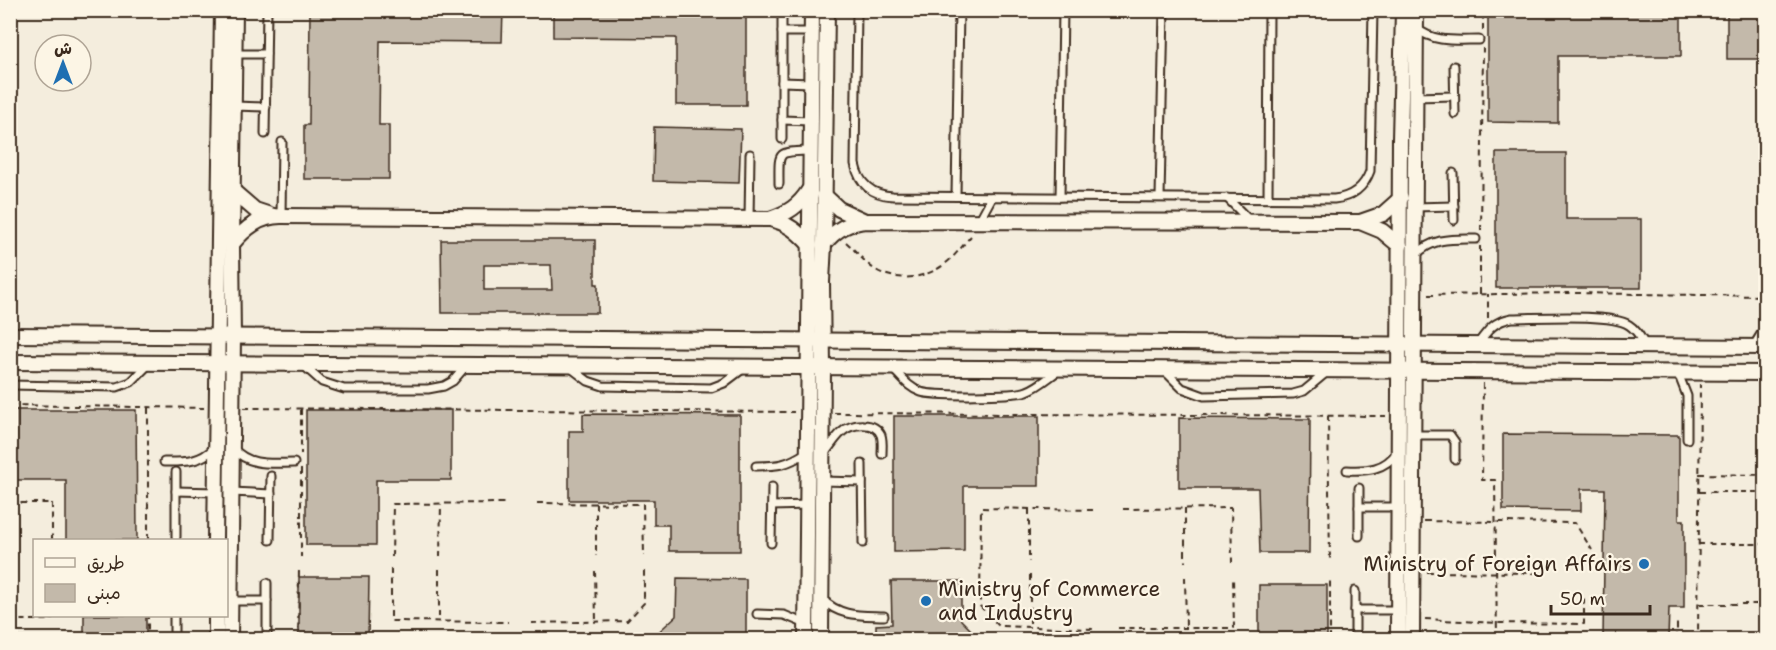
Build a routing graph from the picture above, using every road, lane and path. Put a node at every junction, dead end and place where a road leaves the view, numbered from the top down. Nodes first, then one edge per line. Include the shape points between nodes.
1 (222, 10) edge
2 (235, 10) edge
3 (267, 10) edge
4 (812, 10) edge
5 (827, 10) edge
6 (857, 10) edge
7 (959, 10) edge
8 (1063, 10) edge
9 (1164, 10) edge
10 (1269, 10) edge
11 (1373, 10) edge
12 (1403, 10) edge
13 (1416, 10) edge
14 (1483, 10) edge
15 (782, 14) dead end
16 (1416, 28) junction
17 (782, 32) junction
18 (812, 32) junction
19 (1482, 39) junction
20 (235, 54) junction
21 (266, 54) junction
22 (1454, 66) dead end
23 (782, 82) junction
24 (811, 83) junction
25 (1454, 96) junction
26 (1415, 97) junction
27 (235, 106) junction
28 (266, 107) junction
29 (1455, 114) dead end
30 (782, 120) junction
31 (810, 121) junction
32 (265, 134) dead end
33 (782, 139) dead end
34 (282, 142) dead end
35 (809, 151) junction
36 (750, 154) dead end
37 (1454, 173) dead end
38 (779, 184) dead end
39 (809, 190) junction
40 (233, 191) junction
41 (824, 195) junction
42 (956, 196) junction
43 (992, 196) junction
44 (1060, 197) junction
45 (1160, 197) junction
46 (1227, 198) junction
47 (1268, 198) junction
48 (1401, 198) junction
49 (1454, 206) junction
50 (1414, 207) junction
51 (277, 216) junction
52 (749, 219) junction
53 (770, 219) junction
54 (1454, 220) dead end
55 (868, 221) junction
56 (981, 221) junction
57 (1251, 222) junction
58 (1360, 222) junction
59 (836, 231) junction
60 (1476, 239) dead end
61 (232, 244) junction
62 (817, 245) junction
63 (1400, 246) junction
64 (1414, 258) junction
65 (1480, 294) junction
66 (1488, 294) junction
67 (1413, 295) junction
68 (1766, 296) edge
69 (1766, 326) edge
70 (1487, 331) junction
71 (10, 335) edge
72 (226, 336) junction
73 (816, 340) junction
74 (1406, 344) junction
75 (1477, 345) junction
76 (1646, 346) junction
77 (1759, 347) edge
78 (10, 362) edge
79 (149, 363) junction
80 (226, 364) junction
81 (302, 365) junction
82 (466, 366) junction
83 (569, 367) junction
84 (744, 368) junction
85 (816, 368) junction
86 (893, 369) junction
87 (1060, 369) junction
88 (1164, 370) junction
89 (1328, 370) junction
90 (1406, 371) junction
91 (1483, 372) junction
92 (1678, 373) junction
93 (1701, 373) junction
94 (1766, 373) edge
95 (10, 385) edge
96 (10, 405) edge
97 (148, 407) junction
98 (225, 408) junction
99 (301, 408) junction
100 (816, 412) junction
101 (1328, 416) junction
102 (1399, 416) junction
103 (1412, 435) junction
104 (1687, 439) dead end
105 (218, 443) junction
106 (232, 447) junction
107 (1398, 449) junction
108 (809, 450) junction
109 (882, 454) dead end
110 (822, 456) junction
111 (1455, 459) dead end
112 (164, 462) dead end
113 (294, 463) dead end
114 (862, 464) dead end
115 (756, 466) dead end
116 (1347, 470) dead end
117 (176, 472) dead end
118 (1699, 474) junction
119 (1766, 475) edge
120 (271, 476) dead end
121 (822, 481) junction
122 (862, 482) junction
123 (772, 487) dead end
124 (1359, 488) dead end
125 (176, 491) junction
126 (216, 492) junction
127 (232, 492) junction
128 (1699, 492) junction
129 (1766, 492) edge
130 (271, 494) junction
131 (10, 502) edge
132 (507, 503) dead end
133 (537, 503) dead end
134 (596, 503) junction
135 (441, 504) junction
136 (808, 505) junction
137 (772, 506) junction
138 (1359, 507) junction
139 (1398, 507) junction
140 (1185, 508) junction
141 (1029, 509) junction
142 (1123, 509) dead end
143 (1092, 510) dead end
144 (1413, 521) junction
145 (1496, 524) junction
146 (1359, 536) dead end
147 (176, 537) dead end
148 (52, 539) edge
149 (148, 539) edge
150 (215, 539) edge
151 (270, 540) dead end
152 (771, 543) dead end
153 (863, 543) dead end
154 (1698, 544) junction
155 (1766, 544) edge
156 (1592, 550) dead end
157 (596, 556) dead end
158 (644, 556) dead end
159 (301, 557) dead end
160 (393, 557) dead end
161 (440, 557) dead end
162 (1029, 562) dead end
163 (1185, 562) dead end
164 (1233, 562) dead end
165 (1330, 562) dead end
166 (299, 568) dead end
167 (391, 569) dead end
168 (439, 569) dead end
169 (595, 571) dead end
170 (644, 571) dead end
171 (1412, 572) junction
172 (1496, 573) junction
173 (1544, 573) dead end
174 (1030, 575) dead end
175 (1185, 577) dead end
176 (1233, 577) dead end
177 (1330, 577) dead end
178 (267, 583) dead end
179 (1355, 591) dead end
180 (1584, 597) dead end
181 (821, 598) junction
182 (231, 601) junction
183 (267, 601) junction
184 (1698, 604) junction
185 (1766, 604) edge
186 (1355, 610) junction
187 (1398, 610) junction
188 (757, 614) dead end
189 (884, 616) dead end
190 (52, 617) edge
191 (148, 617) edge
192 (174, 617) edge
193 (216, 617) edge
194 (1412, 618) junction
195 (10, 620) edge
196 (439, 622) junction
197 (508, 622) dead end
198 (596, 622) junction
199 (1677, 622) dead end
200 (531, 623) dead end
201 (806, 624) junction
202 (1497, 624) junction
203 (1030, 627) junction
204 (1118, 628) dead end
205 (1186, 628) junction
206 (1094, 629) dead end
207 (148, 639) edge
208 (174, 639) edge
209 (216, 639) edge
210 (231, 639) edge
211 (267, 639) edge
212 (298, 639) edge
213 (806, 639) edge
214 (821, 639) edge
215 (1330, 639) edge
216 (1355, 639) edge
217 (1398, 639) edge
218 (1412, 639) edge
219 (1497, 639) edge
220 (1677, 639) edge
221 (1698, 639) edge

1 - 72 street
2 - 20 street
3 - 21 lane
4 - 18 street
5 - 41 street
6 - 42 lane via 855,164 860,178 870,190 885,196
7 - 42 lane
8 - 44 lane
9 - 45 lane
10 - 47 lane
11 - 47 lane via 1367,178 1359,190 1341,198
12 - 48 street
13 - 16 street
14 - 19 path
15 - 17 lane
16 - 19 lane via 1440,40
16 - 26 street
17 - 18 lane
17 - 23 lane
18 - 24 street
19 - 65 path
20 - 21 lane
20 - 27 street
21 - 28 lane
22 - 25 lane
23 - 24 lane
23 - 30 lane
24 - 31 street
25 - 26 lane
25 - 29 lane
26 - 50 street
27 - 28 lane
27 - 40 street
28 - 32 lane
30 - 31 lane
30 - 33 lane
31 - 35 street
34 - 51 lane
35 - 38 lane via 781,154
35 - 39 street
36 - 52 lane
37 - 49 lane
39 - 53 street via 793,209
39 - 62 street
40 - 51 street via 255,210
40 - 61 street
41 - 55 street via 839,209
41 - 62 street
42 - 43 lane
43 - 44 lane
43 - 56 lane
44 - 45 lane
45 - 46 lane
46 - 47 lane
46 - 57 lane
48 - 58 street via 1383,214
48 - 63 street
49 - 50 lane
49 - 54 lane
50 - 64 street
51 - 52 street
51 - 61 street via 246,228
52 - 53 street
53 - 62 street via 792,227
55 - 56 street
55 - 59 street via 851,223
56 - 57 street
56 - 59 path via 947,263 912,277 891,276 870,266
57 - 58 street
58 - 63 street via 1382,231
59 - 62 street
60 - 64 lane via 1437,241
61 - 72 street
62 - 73 street via 822,282
63 - 74 street
64 - 67 street
65 - 66 path
65 - 67 path
66 - 68 path
66 - 70 path
67 - 74 street
69 - 77 lane
70 - 75 lane
70 - 76 lane via 1492,325 1512,318 1611,319 1630,325
71 - 72 street
72 - 73 street
72 - 80 street
73 - 74 street
73 - 85 street
74 - 75 street
74 - 90 street
75 - 76 street
76 - 77 street
78 - 79 street
79 - 80 street
79 - 95 lane via 131,382 117,387
80 - 81 street
80 - 98 street
81 - 82 street
81 - 82 lane via 322,382 344,389 444,386
82 - 83 street
83 - 84 street
83 - 84 lane via 588,381 620,388 711,388
84 - 85 street
85 - 86 street
85 - 100 street
86 - 87 street
86 - 87 lane via 909,386 923,393 993,394 1030,390
87 - 88 street
88 - 89 street
88 - 89 lane via 1182,388 1204,396 1293,394 1304,391
89 - 90 street
90 - 91 street
90 - 102 street
90 - 103 street
91 - 92 street
91 - 145 path via 1482,480 1495,480
92 - 93 street
92 - 104 lane via 1686,396
93 - 94 street
93 - 118 path
96 - 97 path
97 - 98 path
97 - 149 path
98 - 99 path
98 - 105 street
98 - 106 street
99 - 100 path
99 - 159 path
100 - 101 path
100 - 108 street
100 - 110 street
101 - 102 path
101 - 165 path
102 - 107 street
103 - 111 lane via 1450,435 1455,442
103 - 144 street
105 - 112 lane via 201,459
105 - 126 street
106 - 113 lane via 250,461
106 - 127 street
107 - 116 lane via 1378,467
107 - 139 street
108 - 115 lane via 784,465
108 - 136 street
109 - 110 lane via 877,430 856,426 842,432
110 - 121 street
114 - 122 lane
117 - 125 lane
118 - 119 path
118 - 128 path
120 - 130 lane
121 - 122 lane
121 - 181 street
122 - 153 lane
123 - 137 lane
124 - 138 lane
125 - 126 lane
125 - 147 lane
126 - 150 street
127 - 130 lane
127 - 182 street
128 - 129 path
128 - 154 path
130 - 151 lane
131 - 148 path via 52,502
132 - 135 path
133 - 134 path
134 - 157 path
134 - 158 path via 643,504
135 - 160 path via 393,504
135 - 161 path
136 - 137 lane
136 - 201 street
137 - 152 lane
138 - 139 lane
138 - 146 lane
139 - 187 street
140 - 142 path
140 - 163 path
140 - 164 path via 1231,508
141 - 143 path
141 - 162 path
141 - 203 path via 981,508 980,606 999,626
144 - 145 path
144 - 171 street
145 - 156 path via 1575,523
145 - 172 path
154 - 155 path
154 - 184 path
166 - 212 path
167 - 196 path via 391,621
168 - 196 path
169 - 198 path
170 - 198 path via 644,603 627,621
171 - 172 path
171 - 194 street
172 - 173 path
172 - 202 path
174 - 203 path
175 - 205 path
176 - 205 path via 1234,628
177 - 215 path
178 - 183 lane
179 - 186 lane
180 - 202 path via 1584,624
181 - 189 lane via 849,615
181 - 214 street
182 - 183 lane
182 - 210 street
183 - 211 lane
184 - 185 path
184 - 221 path
186 - 187 lane
186 - 216 lane
187 - 217 street
188 - 201 lane via 784,615
190 - 195 path
191 - 207 path
192 - 208 lane
193 - 209 street
194 - 202 path
194 - 218 street
196 - 197 path
198 - 200 path
199 - 220 path
201 - 213 street
202 - 219 path
203 - 206 path
204 - 205 path

